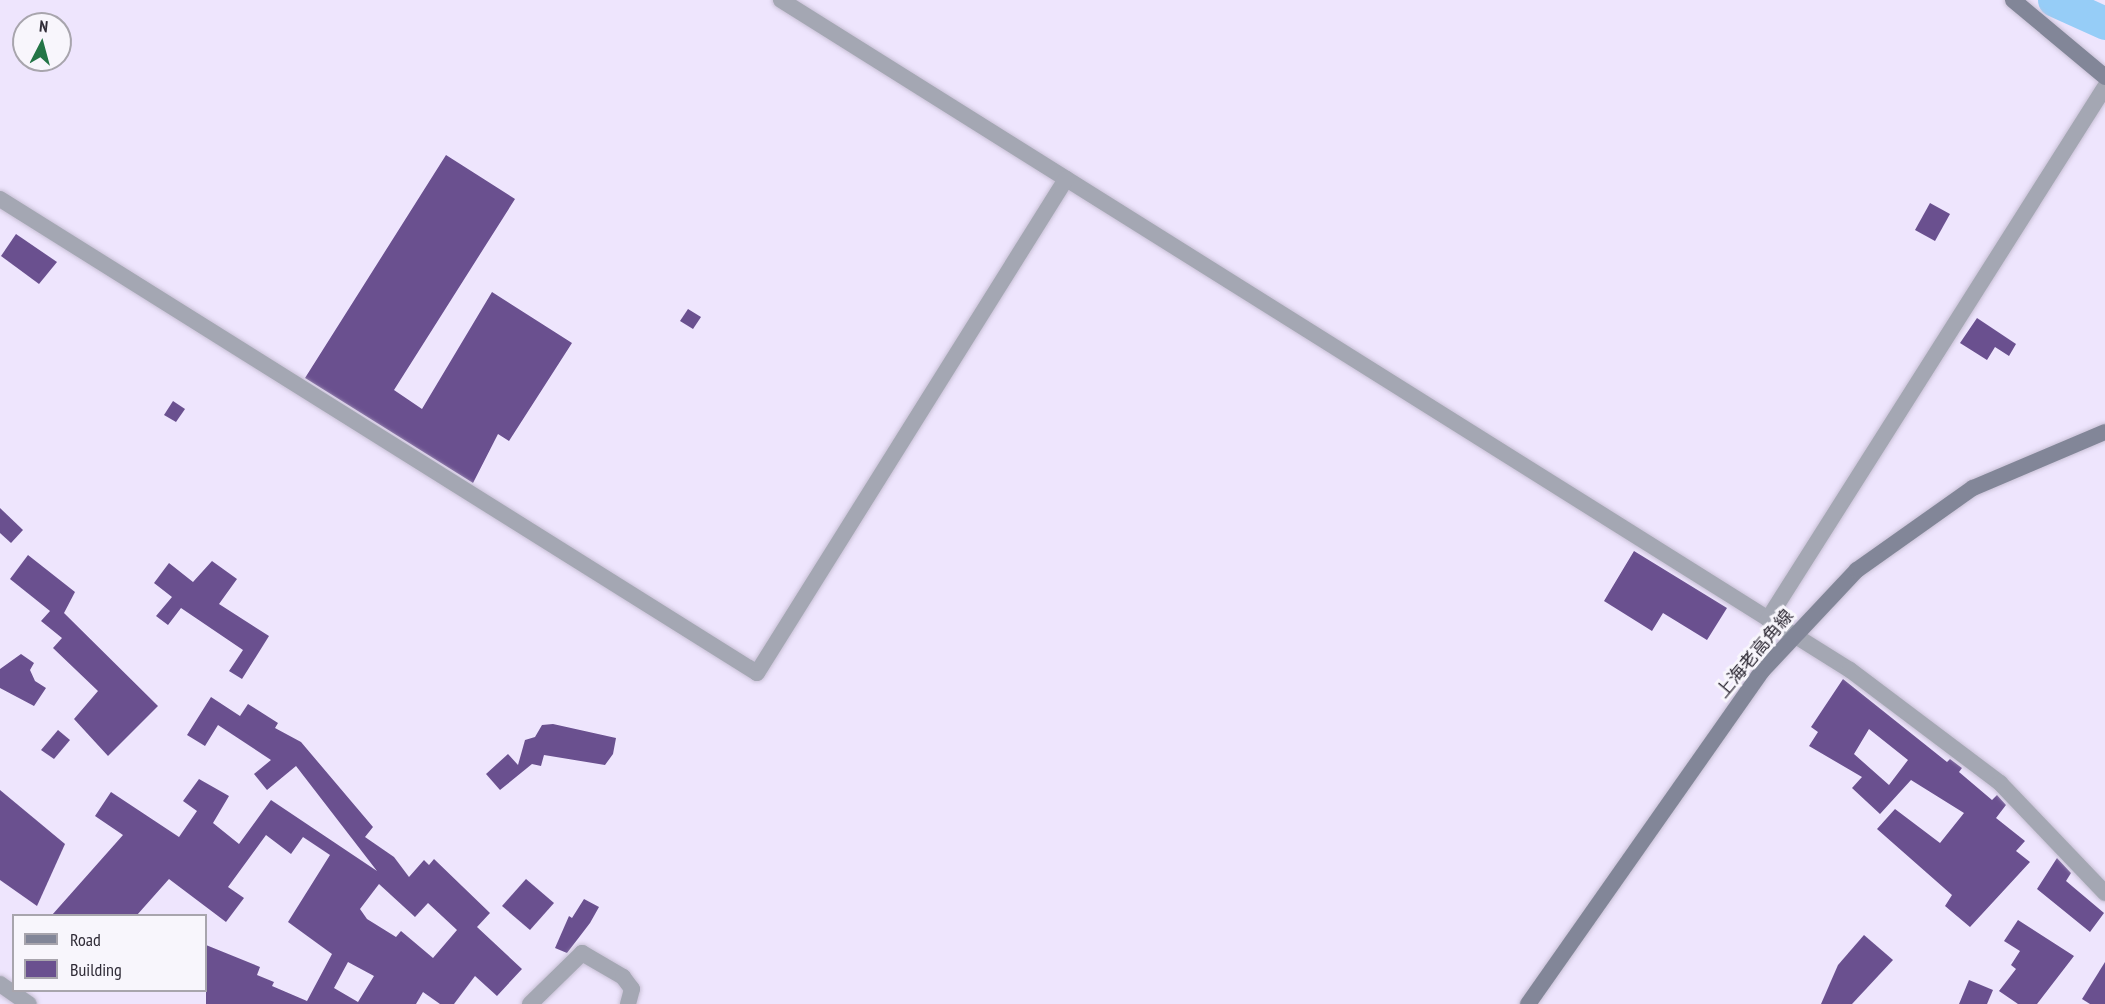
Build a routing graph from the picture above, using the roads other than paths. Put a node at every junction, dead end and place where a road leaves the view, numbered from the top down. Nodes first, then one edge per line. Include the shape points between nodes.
1 (781, 0) edge
2 (2013, 0) edge
3 (2105, 77) edge
4 (2105, 87) edge
5 (1066, 179) junction
6 (0, 199) edge
7 (2105, 432) edge
8 (1768, 619) junction
9 (1793, 635) junction
10 (2105, 893) edge
11 (0, 984) edge
12 (28, 1004) edge
13 (530, 1004) edge
14 (628, 1004) edge
15 (1528, 1004) edge

1 - 5 street
2 - 3 main road
4 - 8 street
5 - 6 street via 757,673
5 - 8 street
7 - 9 main road, 上海老高角線 via 2008,470 1938,508 1857,570
8 - 9 street
9 - 10 street via 1956,746 2057,839
9 - 15 main road, 上海老高角線 via 1719,729
11 - 12 street
13 - 14 street via 582,953 623,977 632,989

